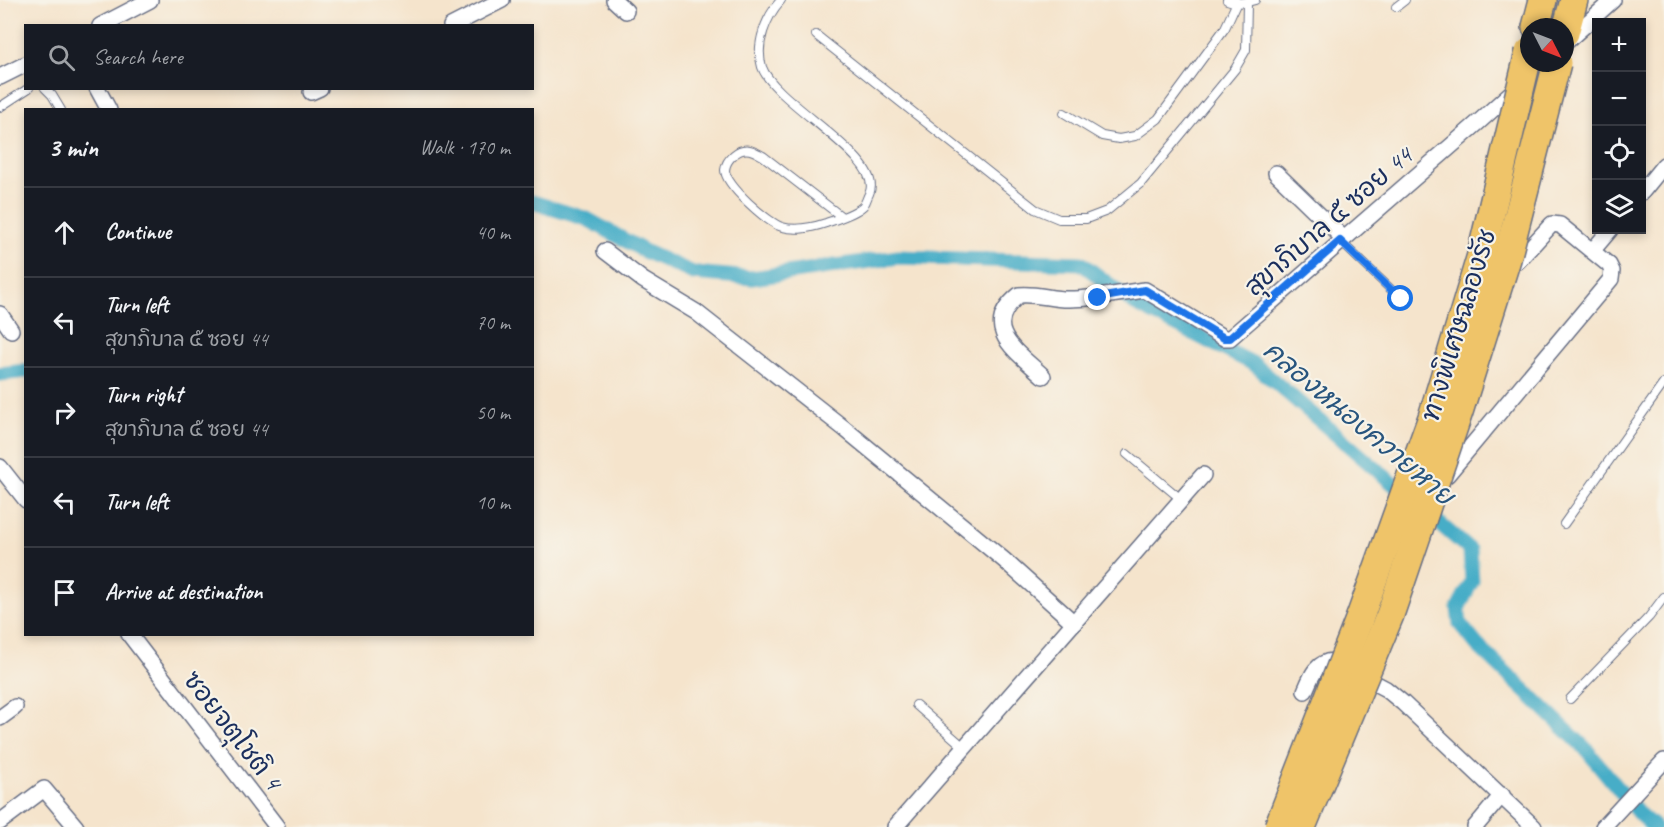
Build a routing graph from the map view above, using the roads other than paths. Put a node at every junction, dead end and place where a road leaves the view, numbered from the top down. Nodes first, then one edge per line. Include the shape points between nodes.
1 (150, 0) edge
2 (502, 0) edge
3 (614, 0) edge
4 (781, 0) edge
5 (1227, 0) edge
6 (1406, 0) edge
7 (1543, 0) edge
8 (1574, 0) edge
9 (1613, 0) edge
10 (1251, 1) edge
11 (1237, 2) junction
12 (1396, 8) dead end
13 (626, 11) dead end
14 (1538, 18) edge
15 (1569, 18) edge
16 (104, 24) edge
17 (455, 24) edge
18 (816, 35) dead end
19 (1574, 35) edge
20 (24, 65) edge
21 (1524, 72) edge
22 (1534, 72) edge
23 (1555, 72) edge
24 (0, 77) edge
25 (26, 90) edge
26 (47, 90) edge
27 (98, 90) edge
28 (0, 107) edge
29 (60, 108) edge
30 (108, 108) edge
31 (1064, 113) dead end
32 (1664, 165) edge
33 (1276, 172) dead end
34 (1646, 186) edge
35 (842, 217) junction
36 (1607, 234) edge
37 (1341, 240) junction
38 (605, 250) dead end
39 (1593, 250) junction
40 (1518, 261) dead end
41 (1401, 299) dead end
42 (0, 314) edge
43 (11, 330) dead end
44 (1043, 376) dead end
45 (1664, 383) edge
46 (1127, 454) dead end
47 (0, 466) edge
48 (1203, 475) dead end
49 (1447, 475) dead end
50 (24, 497) edge
51 (1182, 500) junction
52 (1564, 524) dead end
53 (1664, 597) edge
54 (1074, 623) junction
55 (131, 636) edge
56 (1305, 691) dead end
57 (1570, 699) dead end
58 (916, 705) dead end
59 (15, 707) dead end
60 (0, 718) edge
61 (964, 748) junction
62 (1664, 761) edge
63 (1502, 795) junction
64 (0, 822) edge
65 (76, 827) edge
66 (277, 827) edge
67 (895, 827) edge
68 (1278, 827) edge
69 (1302, 827) edge
70 (1474, 827) edge
71 (1534, 827) edge
72 (1603, 827) edge

1 - 16 street
2 - 17 street
3 - 13 street
4 - 35 lane via 760,38 762,68 782,93 857,157 870,176 872,189 863,206
5 - 11 lane
6 - 12 lane
7 - 14 highway
8 - 15 highway
9 - 19 street
10 - 11 lane
10 - 18 lane via 1246,50 1235,69 1141,183 1107,212 1086,219 1059,219 1035,209
11 - 31 lane via 1225,28 1158,119 1135,136 1102,136
20 - 24 street
21 - 68 highway, ทางพิเศษฉลองรัช, bridge via 1481,255 1432,417
22 - 37 street, สุขาภิบาล ๕ ซอย 44
23 - 69 highway, ทางพิเศษฉลองรัช, bridge via 1507,259 1459,412 1390,615
25 - 28 lane
26 - 29 lane
27 - 30 street
32 - 34 street
33 - 37 street
35 - 35 lane via 750,149 735,153 728,161 725,171 729,181 764,217 779,226 812,228
36 - 39 street
37 - 41 lane
37 - 44 street, สุขาภิบาล ๕ ซอย 44 via 1230,338 1145,290 1068,300 1019,295 1008,304 1000,319 1001,330 1012,348
38 - 54 street via 712,324 845,429
39 - 40 street via 1560,225 1552,224
39 - 49 street via 1609,265 1611,279
42 - 43 street
45 - 52 lane
46 - 51 lane
47 - 50 street
48 - 51 street
51 - 54 street
53 - 57 lane
54 - 61 street
55 - 66 street, ซอยจตุโชติ 4
56 - 63 street via 1319,665 1333,661 1386,689
58 - 61 lane
59 - 60 street
61 - 67 street
62 - 72 street
63 - 70 street
63 - 71 street
64 - 65 street via 44,789

